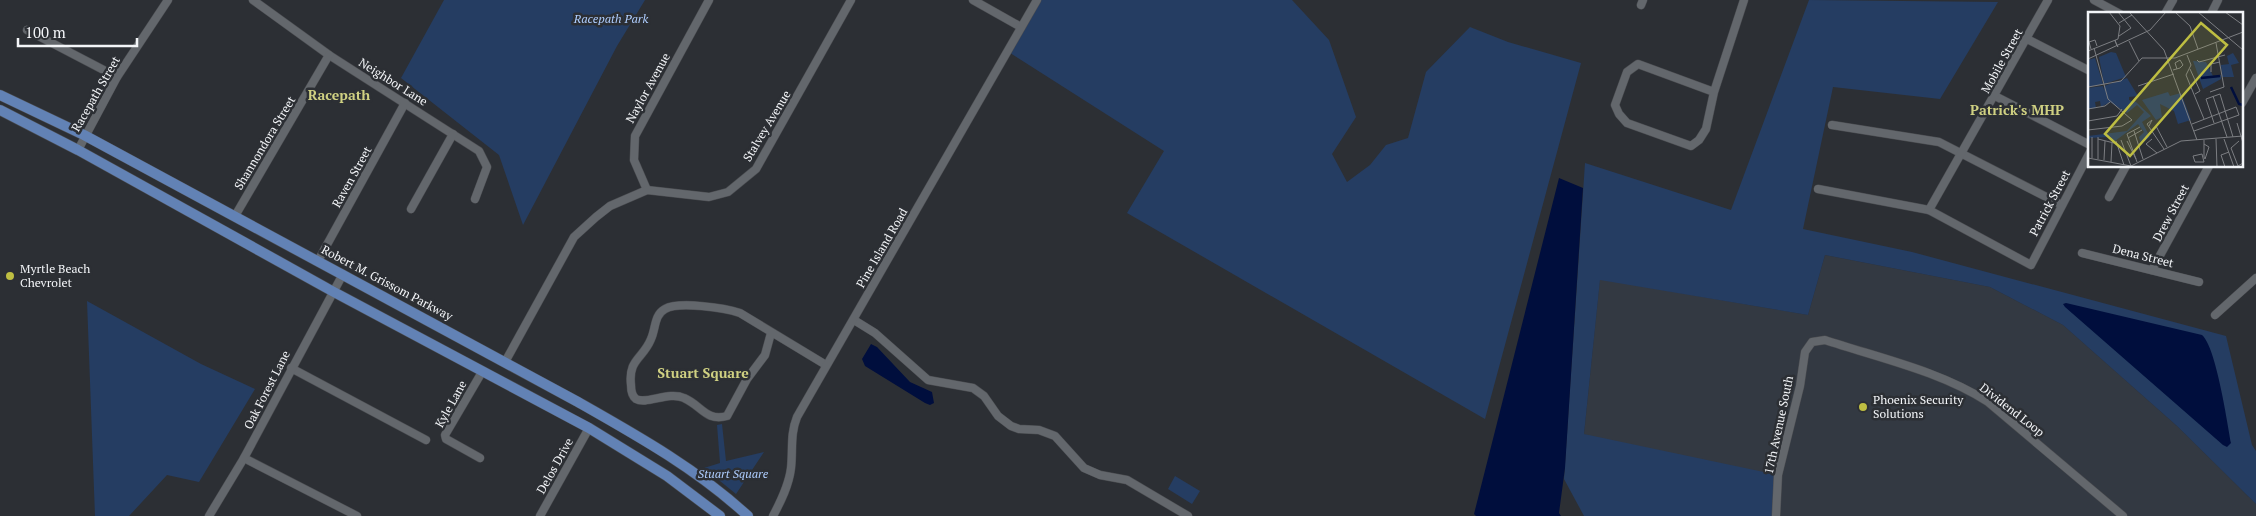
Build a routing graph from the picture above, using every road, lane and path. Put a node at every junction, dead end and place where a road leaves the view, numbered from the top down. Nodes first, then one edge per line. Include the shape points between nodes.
1 (168, 0) edge
2 (253, 0) edge
3 (709, 0) edge
4 (852, 0) edge
5 (973, 0) edge
6 (1038, 0) edge
7 (1744, 0) edge
8 (2048, 0) edge
9 (2094, 0) edge
10 (2173, 0) edge
11 (2218, 0) edge
12 (2116, 12) edge
13 (2166, 12) edge
14 (2212, 12) edge
15 (1022, 27) junction
16 (28, 30) dead end
17 (2027, 39) junction
18 (329, 55) junction
19 (2088, 71) edge
20 (117, 77) junction
21 (2256, 78) edge
22 (1714, 92) junction
23 (0, 94) edge
24 (1995, 96) junction
25 (2244, 100) edge
26 (405, 103) junction
27 (0, 110) edge
28 (1832, 125) dead end
29 (453, 134) junction
30 (85, 136) junction
31 (2088, 143) edge
32 (78, 150) junction
33 (1962, 152) junction
34 (2088, 156) edge
35 (2125, 168) edge
36 (2208, 168) edge
37 (1818, 189) dead end
38 (647, 190) junction
39 (2109, 197) dead end
40 (474, 199) dead end
41 (2062, 205) junction
42 (411, 209) dead end
43 (1929, 210) junction
44 (235, 216) junction
45 (2082, 252) dead end
46 (318, 261) junction
47 (2152, 270) junction
48 (342, 274) junction
49 (2256, 278) edge
50 (2199, 282) dead end
51 (332, 291) junction
52 (2215, 315) dead end
53 (854, 320) junction
54 (771, 333) junction
55 (1812, 342) joint
56 (505, 362) junction
57 (826, 365) junction
58 (291, 368) junction
59 (482, 372) junction
60 (589, 428) junction
61 (426, 440) dead end
62 (651, 443) junction
63 (637, 457) junction
64 (244, 458) junction
65 (480, 458) dead end
66 (209, 516) edge
67 (357, 516) edge
68 (540, 516) edge
69 (720, 516) edge
70 (748, 516) edge
71 (773, 516) edge
72 (1188, 516) edge
73 (1776, 516) edge
74 (2123, 516) edge

1 - 20 street, Racepath Street
2 - 18 street, Neighbor Lane
3 - 38 street, Naylor Avenue via 635,136 634,160
4 - 38 street, Stalvey Avenue via 756,169 728,192 709,198
5 - 15 street
6 - 15 street, Pine Island Road
7 - 22 street
8 - 17 street, Mobile Street
9 - 12 street
10 - 13 street
11 - 14 street
15 - 53 street, Pine Island Road
16 - 20 street
17 - 19 street
17 - 24 street, Mobile Street
18 - 26 street, Neighbor Lane
18 - 44 street, Shannondora Street
20 - 30 street, Racepath Street
21 - 25 street
22 - 22 street via 1706,129 1691,146 1627,122 1615,104 1626,72 1638,64
23 - 30 main road, Robert M. Grissom Parkway
24 - 31 street
24 - 33 street, Mobile Street
26 - 29 street, Neighbor Lane
26 - 46 street, Raven Street
27 - 32 main road
28 - 33 street via 1939,142
29 - 40 street, Neighbor Lane via 479,151 488,167
29 - 42 street
30 - 32 street, Racepath Street
30 - 44 main road, Robert M. Grissom Parkway
32 - 51 main road
33 - 41 street
33 - 43 street, Mobile Street
34 - 41 street, Patrick Street
35 - 39 street
36 - 47 street, Drew Street
37 - 43 street
38 - 56 street via 610,206 574,237
41 - 43 street, Patrick Street via 2031,265
44 - 46 main road, Robert M. Grissom Parkway
45 - 47 street, Dena Street
46 - 48 main road, Robert M. Grissom Parkway
47 - 50 street, Dena Street
48 - 51 street, Oak Forest Lane
48 - 56 main road, Robert M. Grissom Parkway
49 - 52 street
51 - 58 street, Oak Forest Lane
51 - 59 main road
53 - 57 street, Pine Island Road
53 - 72 street via 875,332 928,380 973,388 1011,426 1055,436 1084,468 1127,480
54 - 54 street via 740,313 724,308 672,306 656,318 648,346 633,362 630,377 632,393 643,401 678,395 709,416 718,419 726,416 747,378 765,355
54 - 57 street
55 - 73 street, 17th Avenue South via 1805,352 1778,475
55 - 74 street, Dividend Loop via 1825,340 1935,376 1973,393 1988,402
56 - 62 main road, Robert M. Grissom Parkway
57 - 71 street, Pine Island Road via 792,430 791,470
58 - 61 street
58 - 64 street, Oak Forest Lane
59 - 60 main road
59 - 65 street, Kyle Lane via 445,435 446,439
60 - 63 main road
60 - 68 street, Delos Drive
62 - 63 main road via 646,454
62 - 70 main road, Robert M. Grissom Parkway
63 - 69 main road
64 - 66 street, Oak Forest Lane
64 - 67 street

